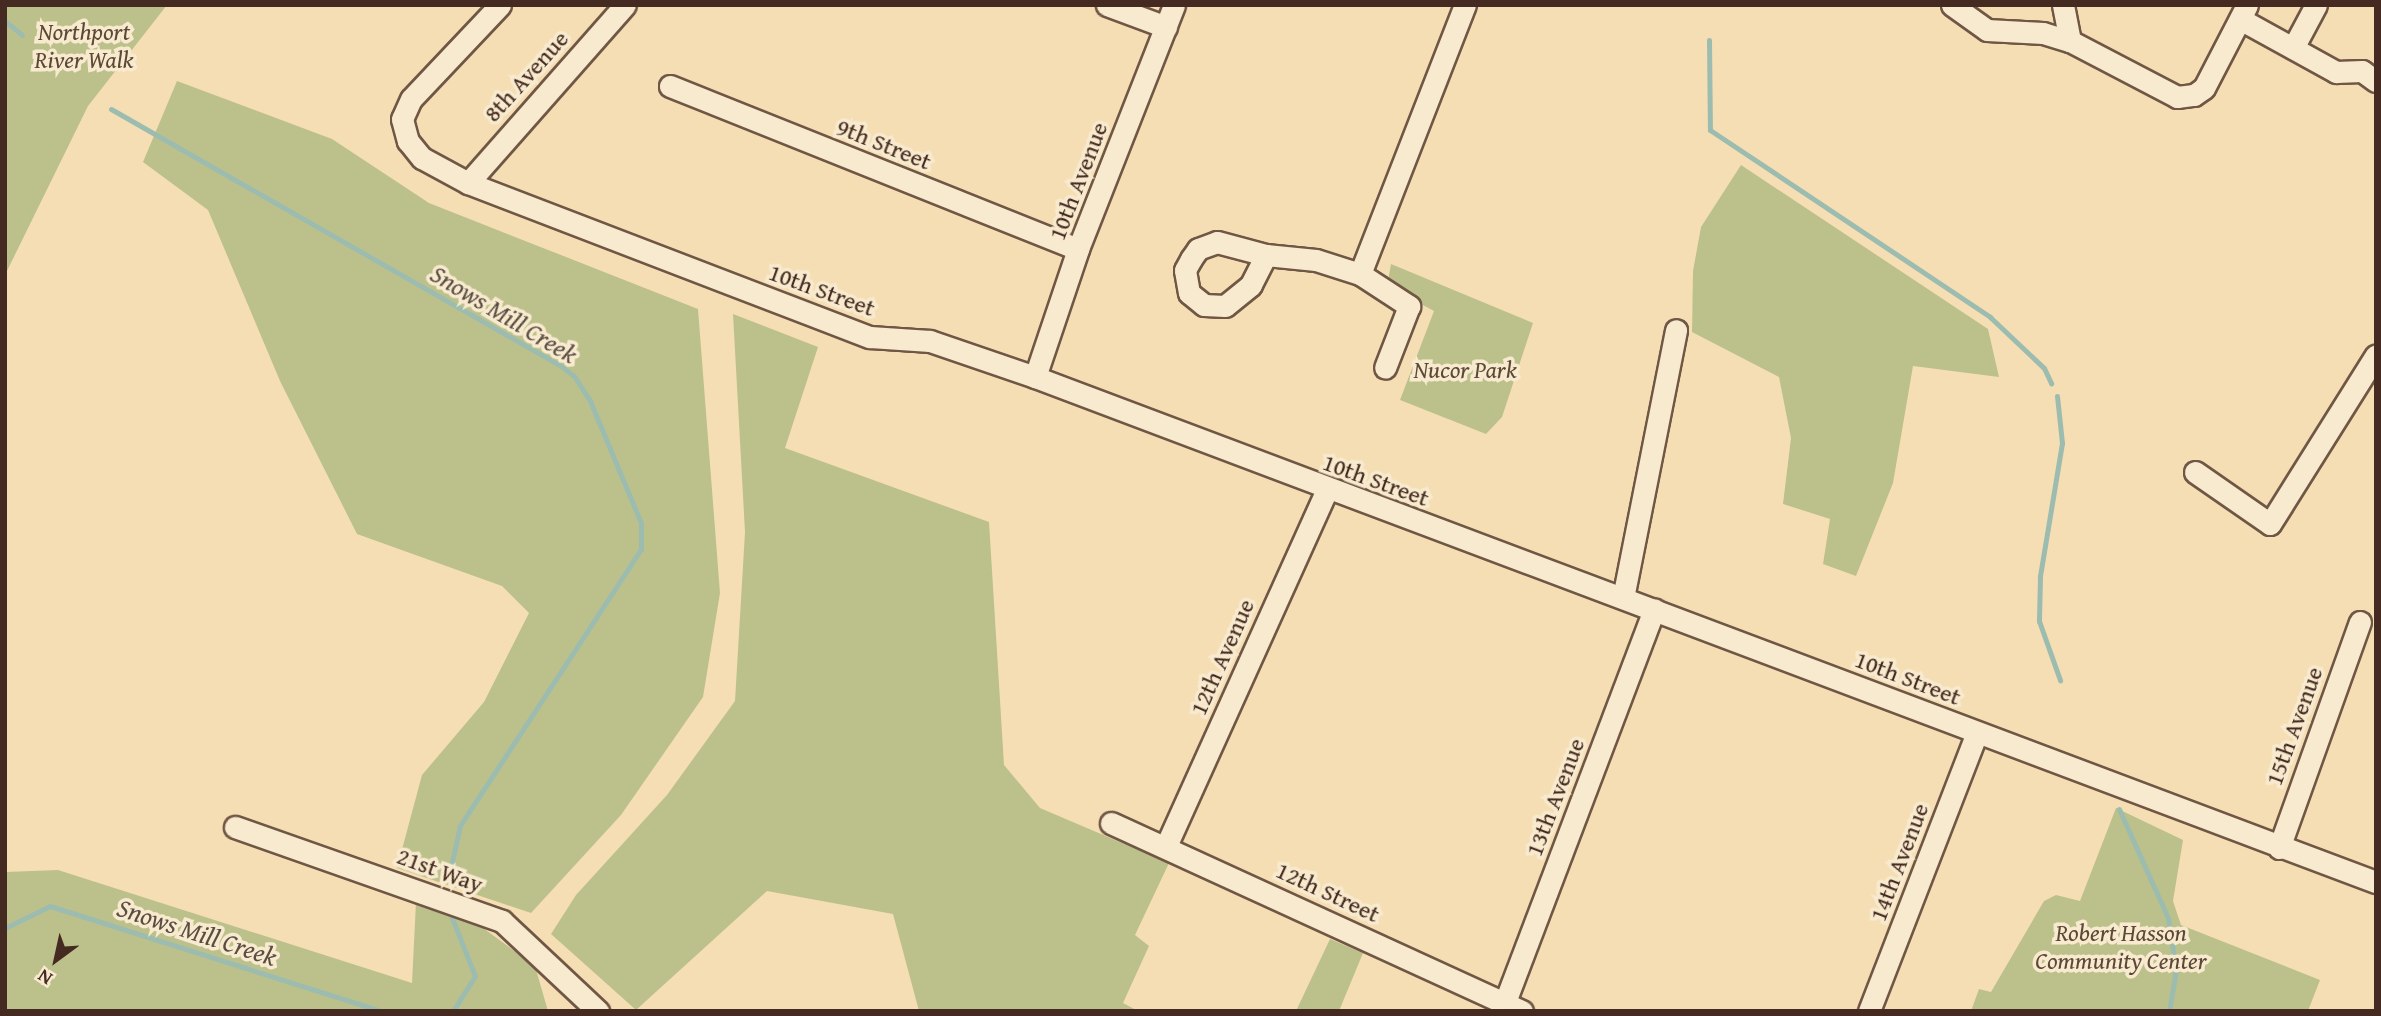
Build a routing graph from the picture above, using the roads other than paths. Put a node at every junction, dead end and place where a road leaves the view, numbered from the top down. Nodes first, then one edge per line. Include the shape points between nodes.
1 (500, 5) edge
2 (625, 5) edge
3 (1107, 5) edge
4 (1174, 5) edge
5 (1465, 5) edge
6 (1952, 5) edge
7 (2063, 5) edge
8 (2316, 5) edge
9 (2244, 12) edge
10 (1166, 27) junction
11 (2070, 41) junction
12 (2293, 48) junction
13 (2371, 70) edge
14 (670, 86) dead end
15 (468, 183) junction
16 (1079, 249) junction
17 (1266, 255) dead end
18 (1360, 274) junction
19 (1675, 330) dead end
20 (2376, 355) edge
21 (1385, 368) dead end
22 (1035, 377) junction
23 (2195, 472) dead end
24 (1327, 490) junction
25 (1623, 598) junction
26 (1654, 609) junction
27 (2360, 622) dead end
28 (1978, 733) junction
29 (1111, 823) dead end
30 (235, 827) dead end
31 (1166, 846) junction
32 (2278, 848) junction
33 (2376, 882) edge
34 (1513, 1007) edge
35 (598, 1011) edge
36 (1869, 1011) edge

1 - 15 street, 10th Street via 411,99 402,119 408,141 422,158
2 - 15 street, 8th Avenue
3 - 10 street
4 - 10 street, 10th Avenue
5 - 18 street
6 - 11 street via 1987,30 2043,33
7 - 11 street
8 - 12 street
9 - 11 street via 2204,88 2194,95 2177,97 2158,89
9 - 12 street
10 - 16 street, 10th Avenue
12 - 13 street via 2336,72
14 - 16 street, 9th Street
15 - 22 street, 10th Street via 870,337 930,341
16 - 22 street, 10th Avenue
17 - 18 street via 1316,260
18 - 21 street via 1409,306
19 - 25 street
20 - 23 street via 2270,524
22 - 24 street, 10th Street
24 - 25 street, 10th Street
24 - 31 street, 12th Avenue
25 - 26 street, 10th Street
26 - 28 street, 10th Street
26 - 34 street, 13th Avenue
27 - 32 street, 15th Avenue
28 - 32 street, 10th Street
28 - 36 street, 14th Avenue
29 - 31 street, 12th Street
30 - 35 street, 21st Way via 502,921
31 - 34 street, 12th Street
32 - 33 street, 10th Street

